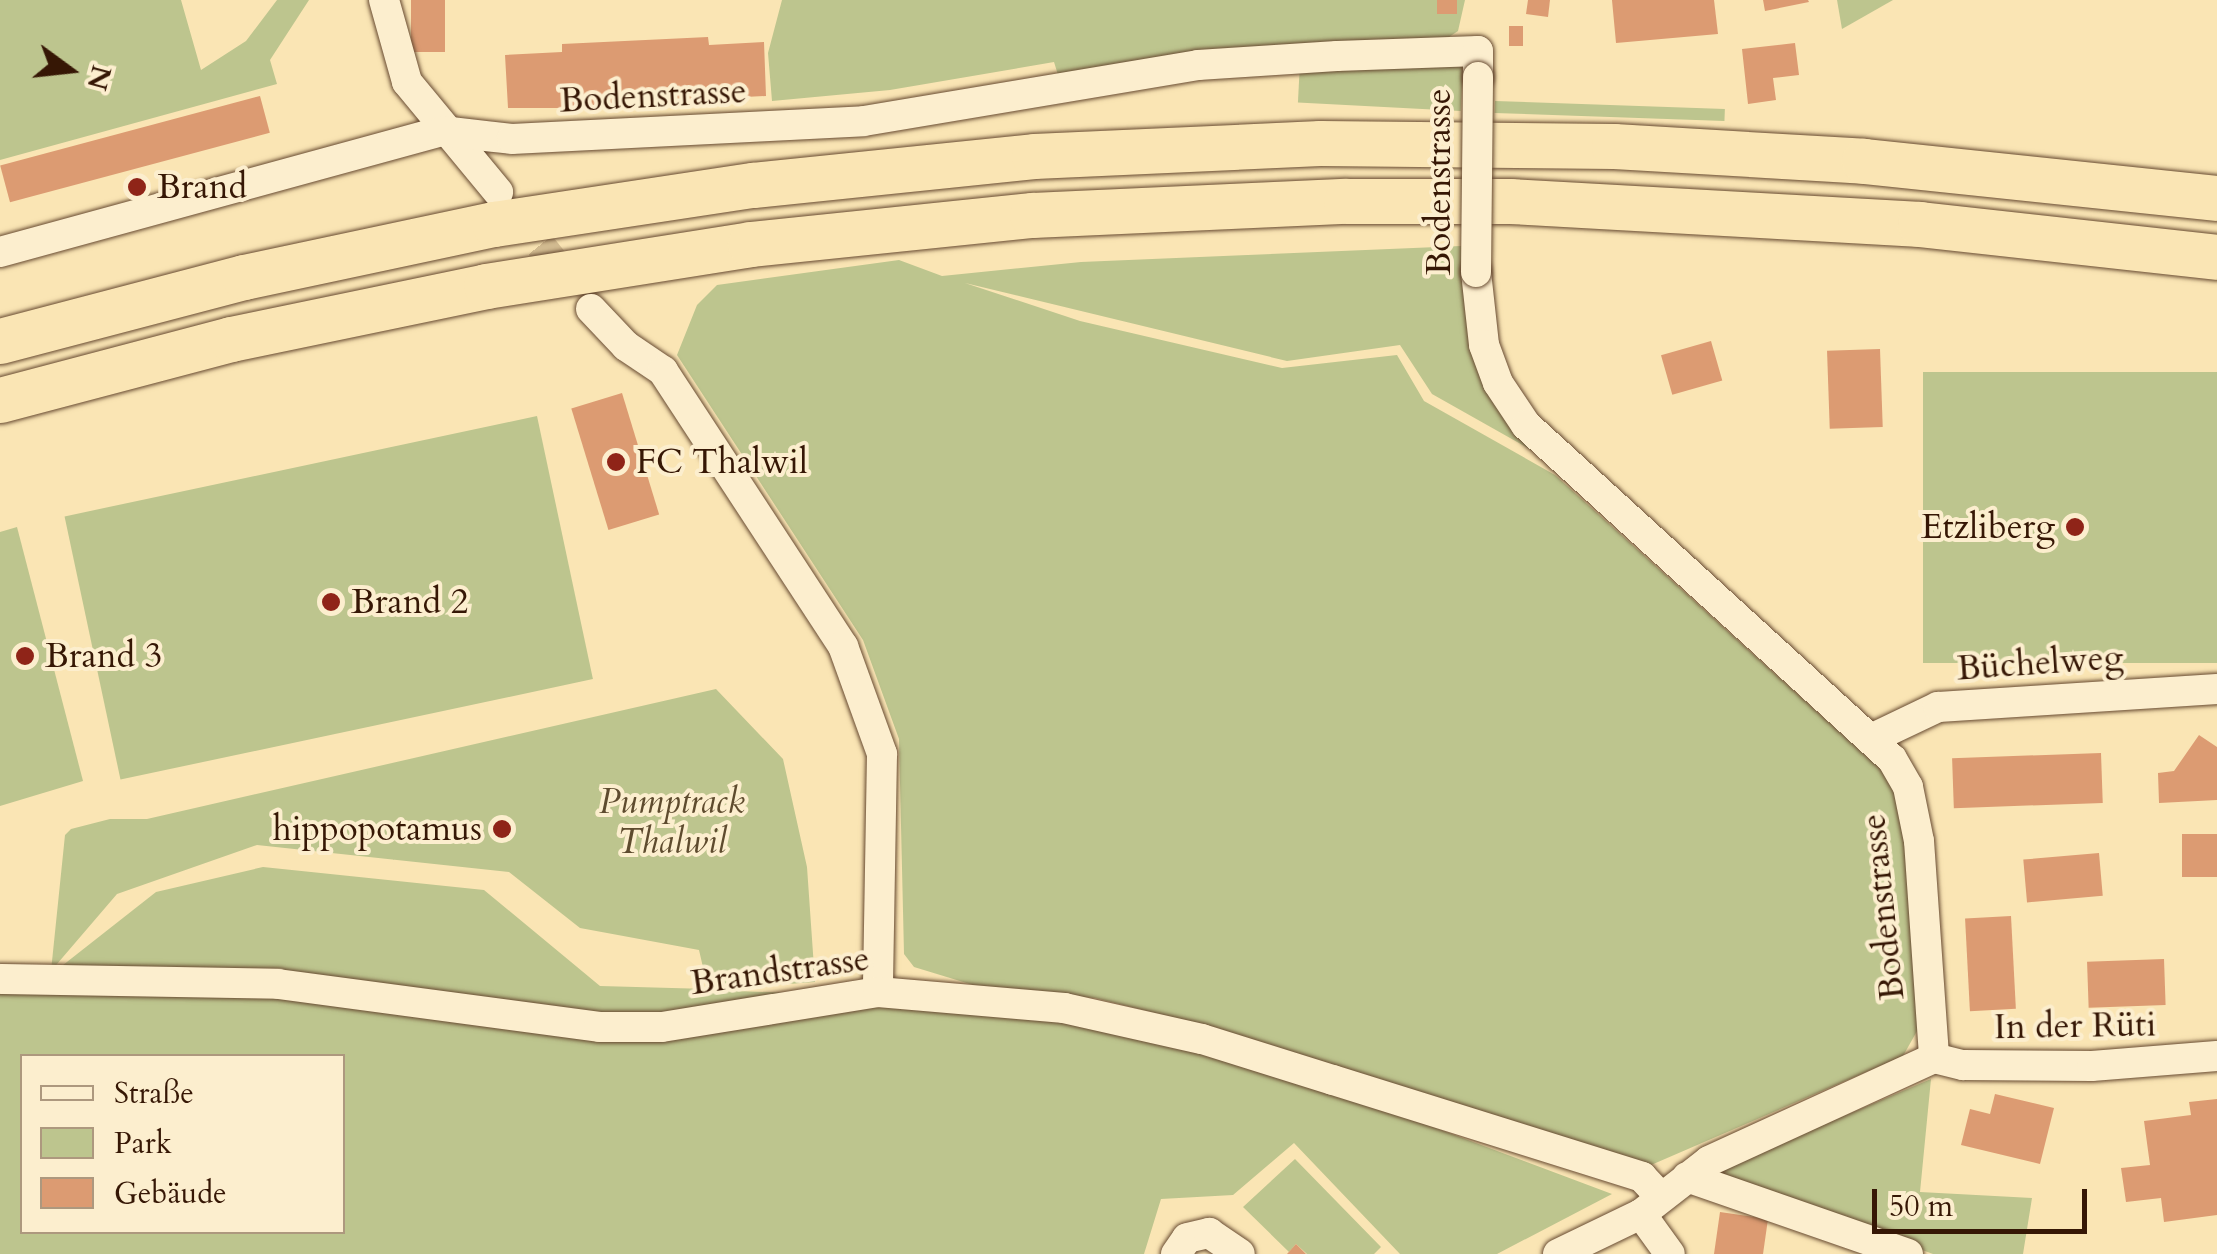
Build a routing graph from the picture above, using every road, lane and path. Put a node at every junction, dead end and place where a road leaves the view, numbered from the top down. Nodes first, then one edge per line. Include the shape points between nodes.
1 (384, 0) edge
2 (442, 131) junction
3 (498, 192) tunnel mouth
4 (2217, 198) edge
5 (0, 252) edge
6 (2217, 257) edge
7 (591, 308) tunnel mouth
8 (0, 340) edge
9 (0, 400) edge
10 (2217, 690) edge
11 (1875, 737) junction
12 (0, 979) edge
13 (878, 992) junction
14 (2217, 1056) edge
15 (1934, 1058) junction
16 (1687, 1177) junction
17 (1650, 1205) junction
18 (1176, 1254) edge
19 (1240, 1254) edge
20 (1558, 1254) edge
21 (1670, 1254) edge
22 (1908, 1254) edge

1 - 2 street via 406,82
2 - 3 street
2 - 5 street, Bodenstrasse
2 - 11 street, Bodenstrasse, bridge via 512,139 864,121 1198,65 1478,51 1476,272 1484,344 1498,383 1526,426
4 - 8 highway via 1864,161 1614,146 1320,143 1034,156 753,184 494,224
6 - 9 highway via 1920,224 1530,202 1346,200 1069,212 750,244 504,282 231,339
7 - 13 street via 626,346 663,371 843,646 882,754
10 - 11 street, Büchelweg via 1938,707
11 - 15 street, Bodenstrasse via 1915,810
12 - 13 street, Brandstrasse via 278,984 599,1027 662,1027
13 - 17 street, Brandstrasse via 1064,1008 1202,1039 1642,1177
14 - 15 street, In der Rüti via 2092,1066 1962,1065
15 - 16 street
16 - 17 street
16 - 22 street
17 - 20 street
17 - 21 street
18 - 19 street via 1187,1238 1209,1233

